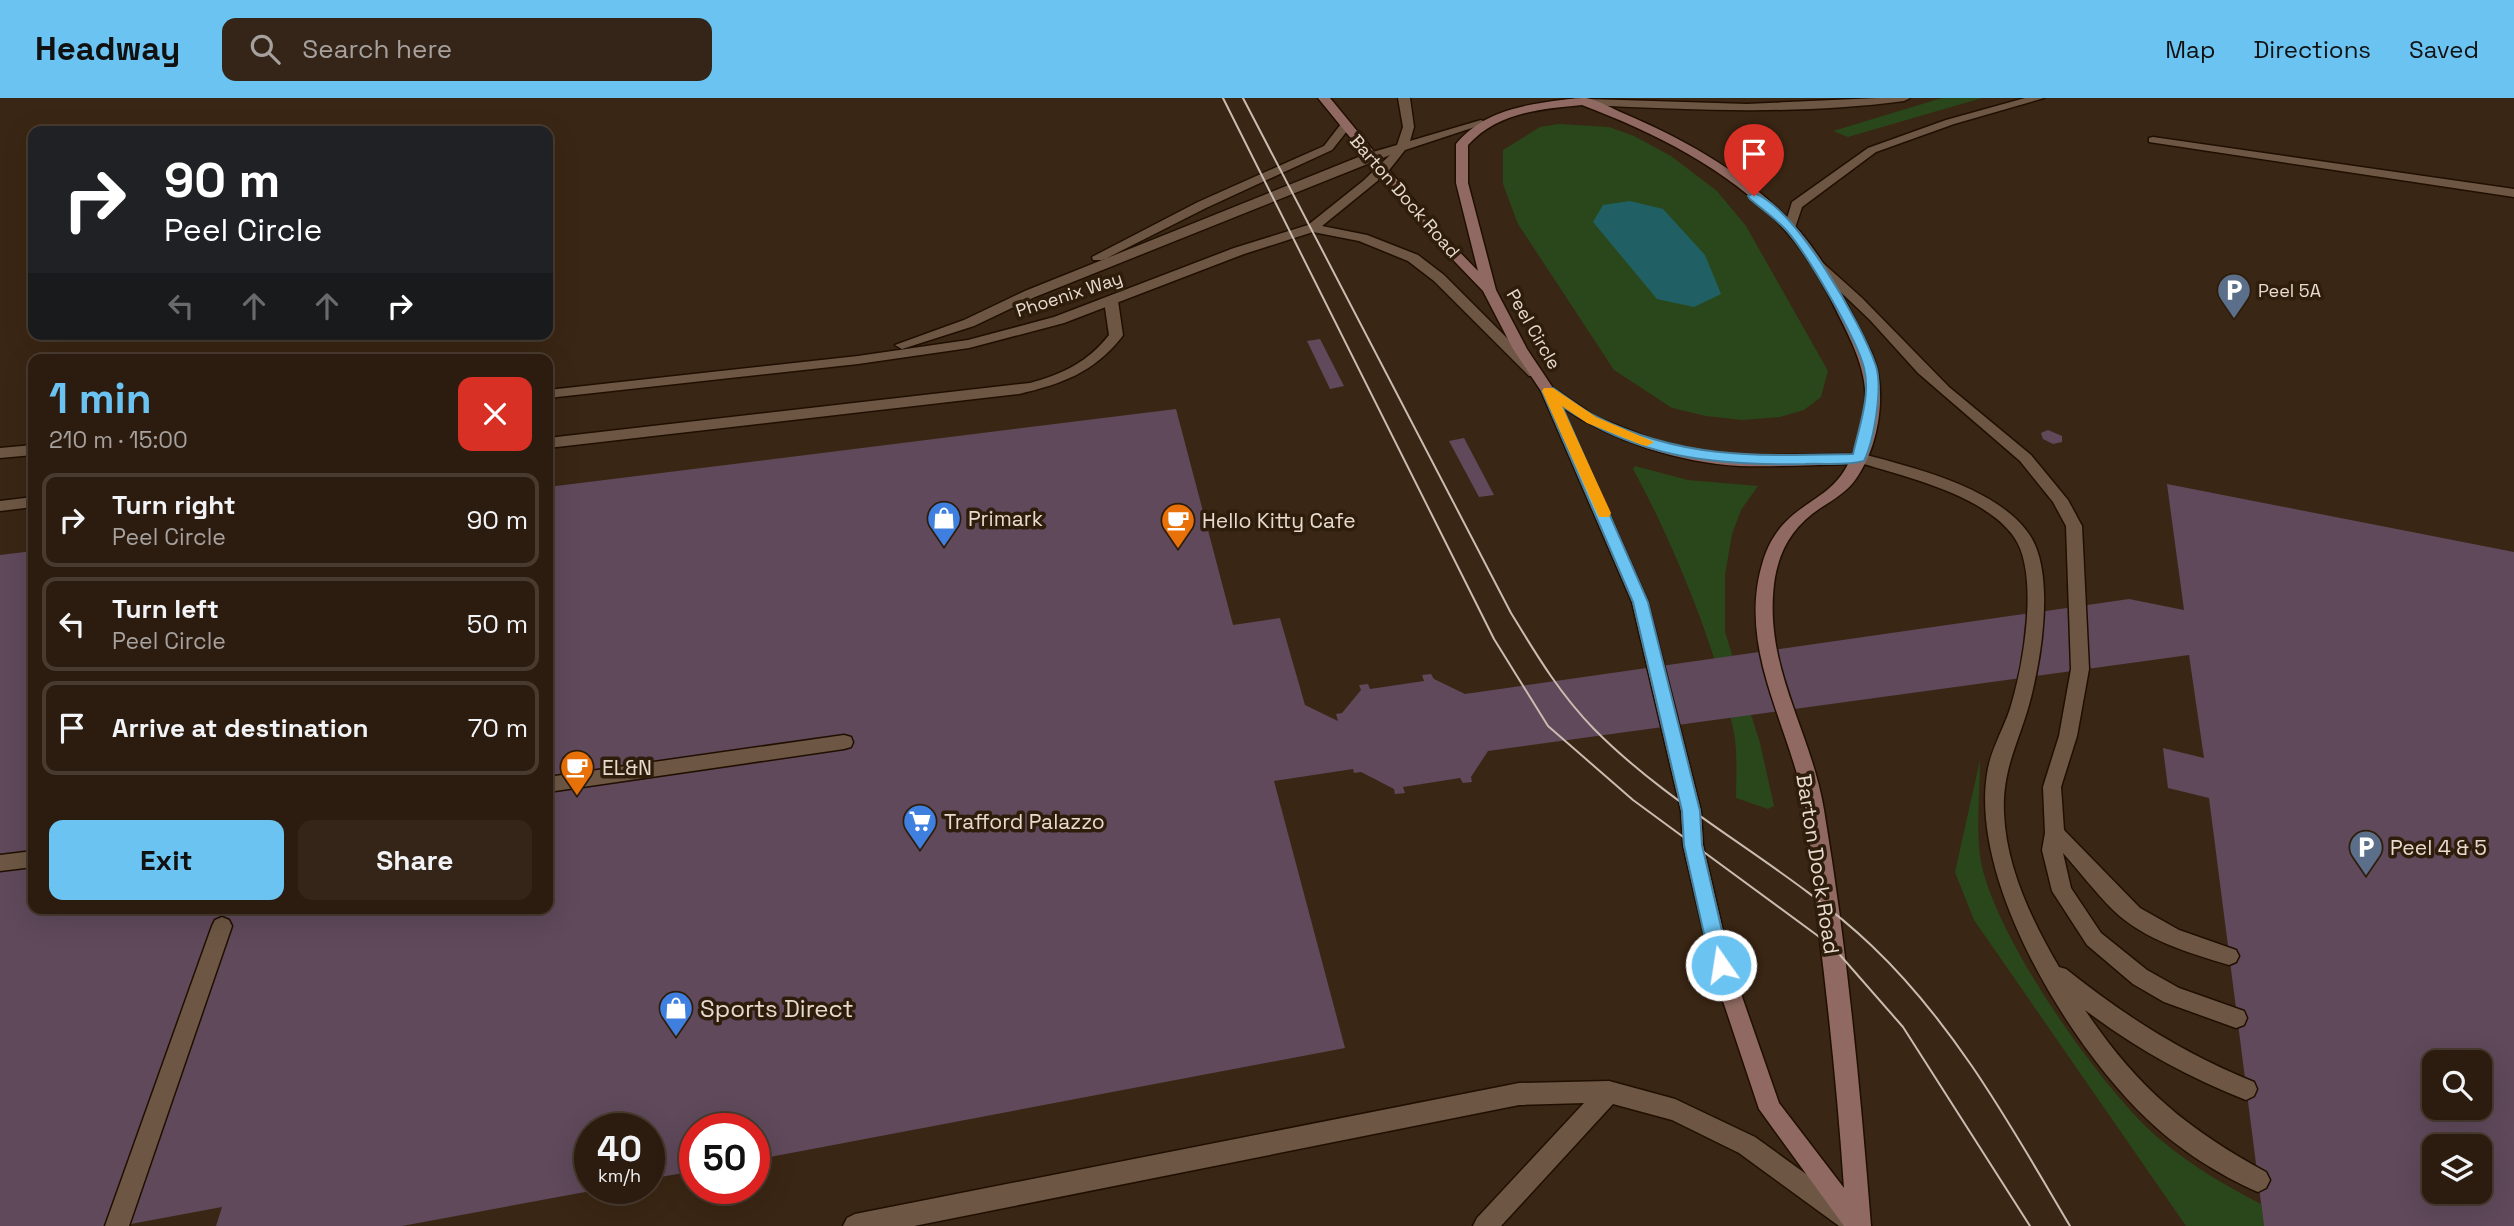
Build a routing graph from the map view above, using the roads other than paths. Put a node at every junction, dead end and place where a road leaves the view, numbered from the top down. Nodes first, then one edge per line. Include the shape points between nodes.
1 (1324, 98) edge
2 (1404, 98) edge
3 (1904, 98) edge
4 (2038, 98) edge
5 (1583, 101) edge
6 (1481, 123) junction
7 (1345, 127) junction
8 (2153, 140) dead end
9 (1399, 147) junction
10 (1370, 156) junction
11 (1384, 173) junction
12 (2514, 193) edge
13 (1312, 228) junction
14 (1790, 228) junction
15 (1808, 253) junction
16 (1489, 290) junction
17 (1030, 294) junction
18 (1111, 301) junction
19 (858, 360) junction
20 (1545, 386) junction
21 (553, 393) edge
22 (553, 442) edge
23 (28, 450) edge
24 (0, 453) edge
25 (1858, 459) junction
26 (28, 503) edge
27 (0, 506) edge
28 (844, 743) dead end
29 (553, 784) edge
30 (2055, 833) junction
31 (28, 860) edge
32 (0, 863) edge
33 (222, 926) dead end
34 (2229, 956) dead end
35 (2048, 967) junction
36 (2236, 1018) dead end
37 (2246, 1088) dead end
38 (1609, 1093) junction
39 (2258, 1180) dead end
40 (117, 1226) edge
41 (855, 1226) edge
42 (1485, 1226) edge
43 (1859, 1226) edge

1 - 7 main road, Barton Dock Road
2 - 9 street via 1409,129
3 - 5 street via 1846,107 1771,110
4 - 14 street via 1872,150 1796,205
5 - 6 main road
5 - 14 main road via 1691,151 1735,180
6 - 9 street
6 - 16 main road, Peel Circle via 1462,144 1462,183
7 - 10 main road, Barton Dock Road
7 - 17 street via 1328,148 1308,159 1202,205
8 - 12 street
9 - 10 street
9 - 11 street
10 - 11 main road, Barton Dock Road
10 - 17 street
11 - 13 street
11 - 16 main road, Barton Dock Road
13 - 18 street, Phoenix Way
13 - 20 street, Phoenix Way via 1362,238 1413,258 1439,278
14 - 15 main road
15 - 25 main road via 1846,315 1871,368 1872,402
15 - 30 street via 1921,369 2028,458 2049,481 2074,526 2080,669 2068,736 2052,787
16 - 20 main road, Peel Circle
17 - 19 street via 969,323
18 - 19 street, Phoenix Way via 969,344
18 - 22 street via 1116,335 1101,357 1062,379 1019,390
19 - 21 street, Phoenix Way
20 - 25 main road, Peel Circle via 1591,420 1689,454 1739,461
20 - 43 main road via 1640,602 1691,811 1693,845 1721,965 1770,1109
23 - 24 street
25 - 35 street via 1941,483 2001,514 2028,547 2034,580 2027,676 1996,772 1995,826 2026,930
25 - 43 main road, Barton Dock Road via 1847,480 1787,528 1772,554 1764,617 1776,692 1814,807 1848,1081
26 - 27 street
28 - 29 street
30 - 34 street via 2134,915 2172,936
30 - 36 street via 2052,850 2062,891 2094,939 2140,977
31 - 32 street
33 - 40 street
35 - 37 street via 2138,1038 2168,1056
35 - 39 street via 2085,1026 2145,1102 2180,1133
38 - 41 street via 1519,1094
38 - 42 street
38 - 43 street via 1675,1110 1747,1145

